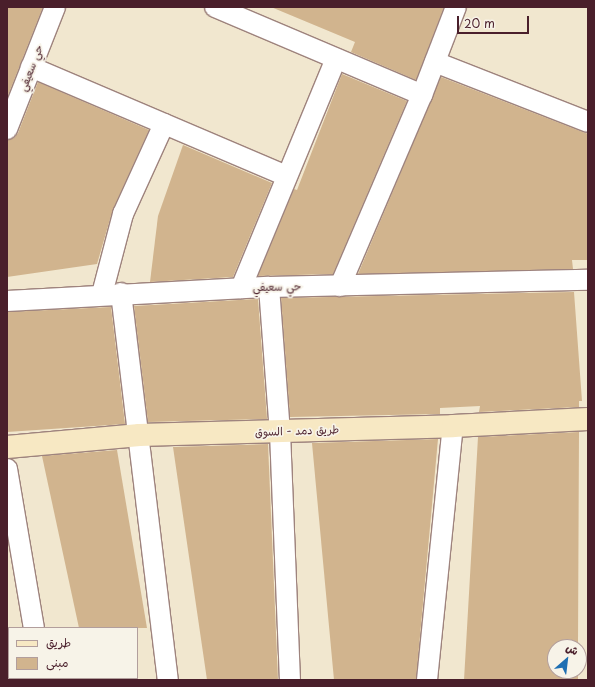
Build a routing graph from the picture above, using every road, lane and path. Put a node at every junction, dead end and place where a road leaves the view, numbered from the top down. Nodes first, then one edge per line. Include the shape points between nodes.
1 (55, 7) edge
2 (215, 7) edge
3 (456, 7) edge
4 (336, 58) junction
5 (435, 62) junction
6 (31, 67) junction
7 (422, 95) junction
8 (588, 122) edge
9 (164, 124) junction
10 (7, 128) edge
11 (286, 176) junction
12 (588, 280) edge
13 (340, 286) junction
14 (268, 287) junction
15 (241, 288) junction
16 (111, 294) junction
17 (588, 296) edge
18 (7, 301) edge
19 (588, 418) edge
20 (452, 426) junction
21 (280, 432) junction
22 (138, 435) junction
23 (7, 446) edge
24 (7, 469) edge
25 (34, 627) edge
26 (168, 680) edge
27 (290, 680) edge
28 (427, 680) edge

1 - 6 street, حي سعيفي
2 - 4 street
3 - 5 street
4 - 7 street
4 - 11 street
5 - 7 street
5 - 8 street
6 - 9 street
6 - 10 street, حي سعيفي
7 - 13 street
9 - 11 street
9 - 16 street via 123,214
11 - 15 street
12 - 13 street, حي سعيفي
12 - 17 street
13 - 14 street, حي سعيفي
14 - 15 street, حي سعيفي
14 - 21 street
15 - 16 street, حي سعيفي
16 - 18 street, حي سعيفي
16 - 22 street
19 - 20 main road, طريق دمد - السوق
20 - 21 main road, طريق دمد - السوق
20 - 28 street
21 - 22 main road, طريق دمد - السوق
21 - 27 street
22 - 23 main road, طريق دمد - السوق
22 - 26 street via 153,575
24 - 25 street

